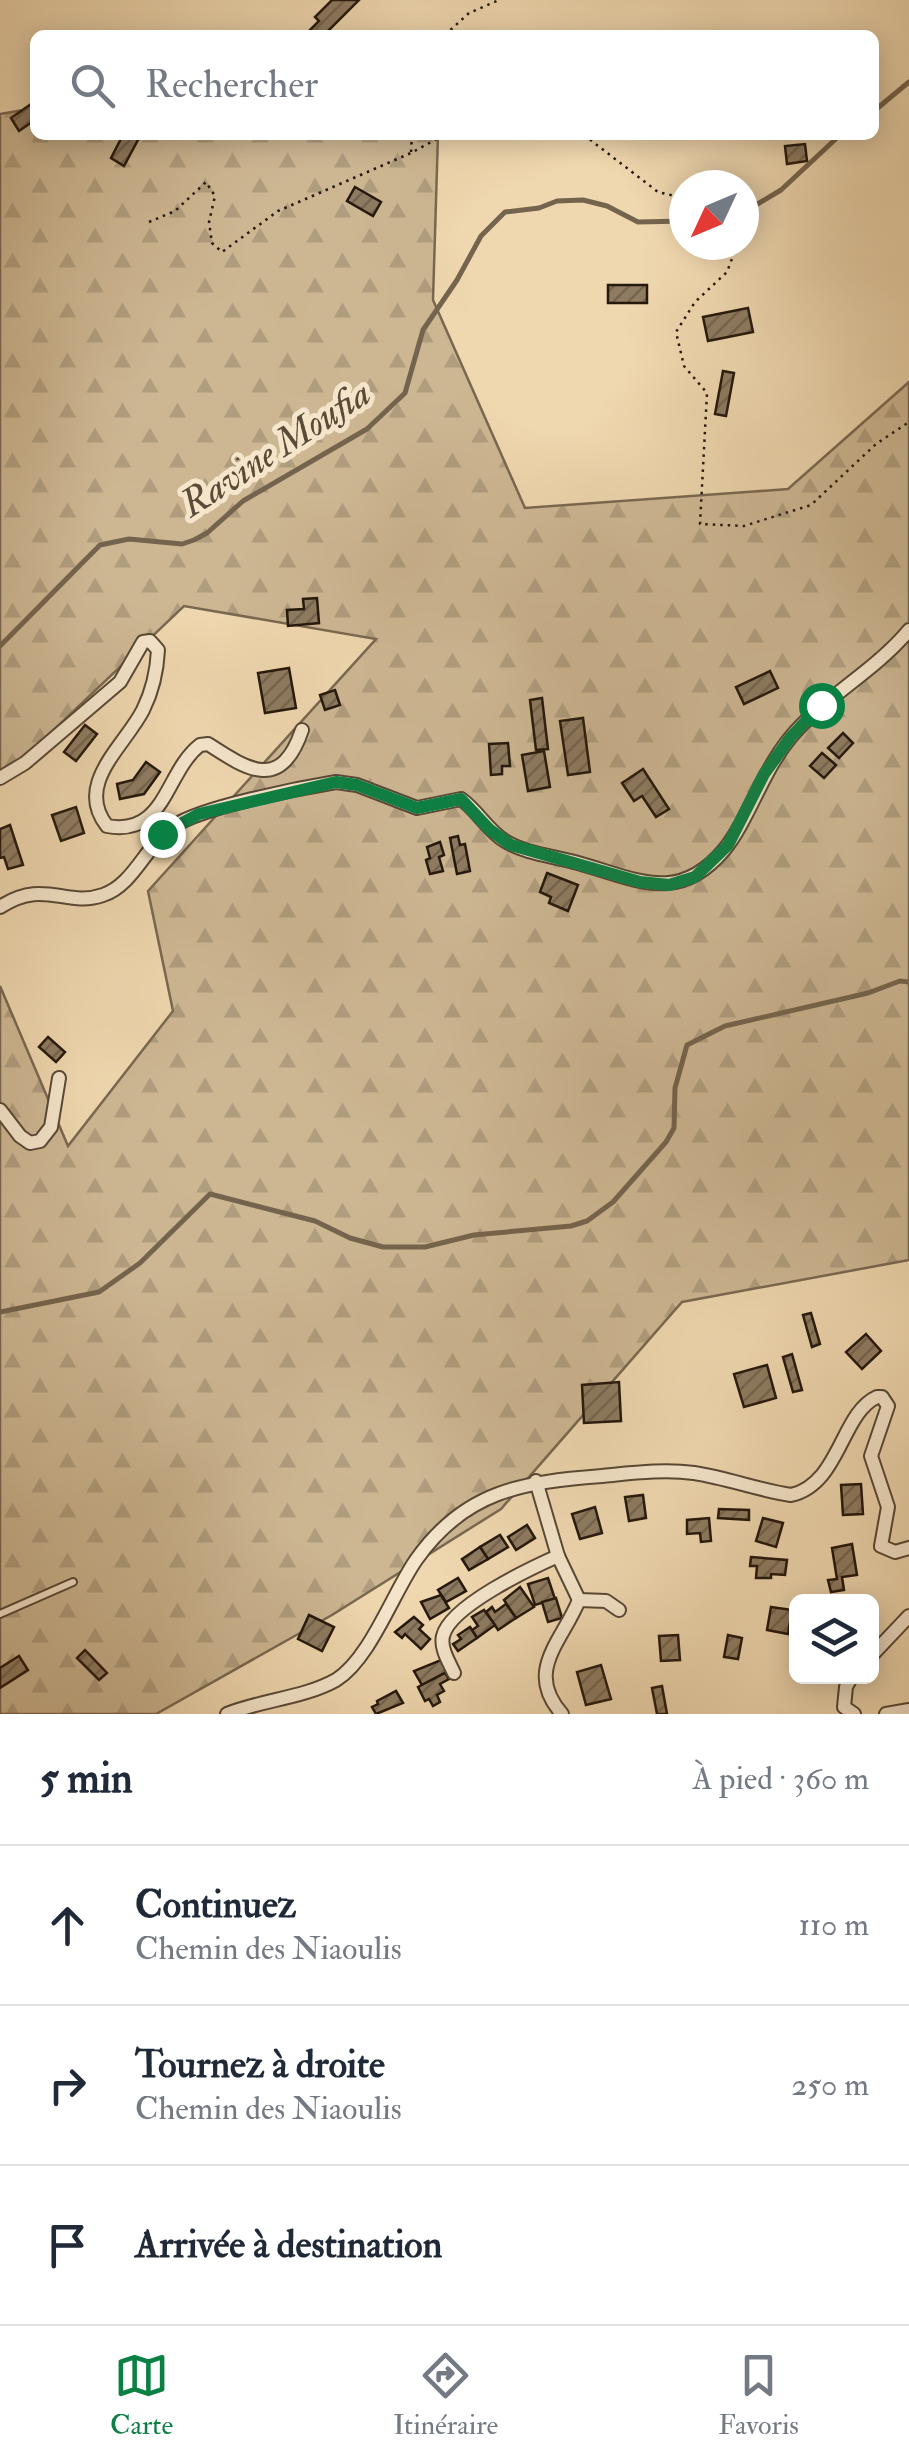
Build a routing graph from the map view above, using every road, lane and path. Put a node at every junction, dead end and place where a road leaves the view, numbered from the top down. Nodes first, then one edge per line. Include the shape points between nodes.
1 (498, 0) edge
2 (450, 30) edge
3 (412, 140) edge
4 (435, 140) edge
5 (590, 140) edge
6 (411, 153) junction
7 (669, 195) edge
8 (149, 222) dead end
9 (731, 260) edge
10 (909, 422) edge
11 (909, 630) edge
12 (302, 730) dead end
13 (0, 778) edge
14 (0, 908) edge
15 (58, 1078) dead end
16 (0, 1110) edge
17 (536, 1481) junction
18 (909, 1548) edge
19 (558, 1556) junction
20 (73, 1582) dead end
21 (579, 1600) junction
22 (619, 1610) dead end
23 (0, 1614) edge
24 (909, 1616) edge
25 (879, 1648) edge
26 (454, 1673) dead end
27 (849, 1684) edge
28 (909, 1710) edge
29 (227, 1714) edge
30 (562, 1714) edge
31 (854, 1714) edge
32 (886, 1714) edge

1 - 2 path
3 - 6 path
4 - 6 path
5 - 7 path
6 - 8 path via 278,211 222,252 212,244 208,222 216,196 206,182 174,211
9 - 10 path via 676,332 684,366 707,394 700,524 744,526 812,505
11 - 14 street via 790,738 728,845 695,877 669,885 511,845 461,799 417,808 336,782 186,819 162,834 106,894 34,892
12 - 13 street via 294,754 259,772 200,745 171,790 137,825 107,826 96,812 100,776 144,709 157,670 158,650 143,642 120,682
15 - 16 street via 51,1126 40,1142 20,1136
17 - 18 street via 667,1472 791,1495 821,1476 866,1405 882,1397 887,1414 871,1456 888,1507 880,1542 888,1551
17 - 19 street
17 - 29 street via 465,1511 438,1533 345,1673
19 - 21 street
19 - 26 street via 481,1596 452,1620 442,1645
20 - 23 lane
21 - 22 street
21 - 30 street via 546,1666 549,1696
24 - 25 street
27 - 31 street via 843,1702
28 - 32 street

